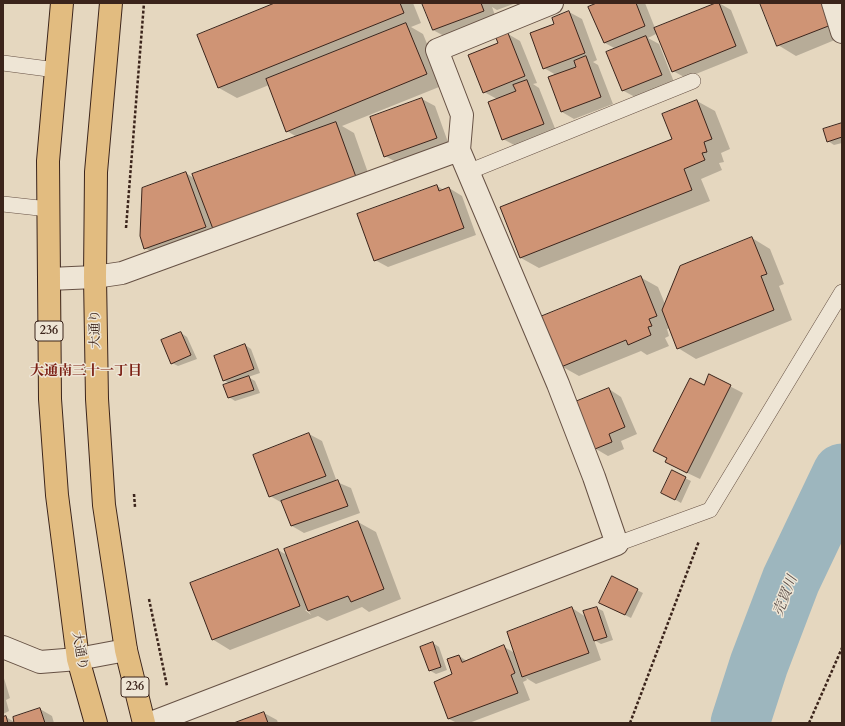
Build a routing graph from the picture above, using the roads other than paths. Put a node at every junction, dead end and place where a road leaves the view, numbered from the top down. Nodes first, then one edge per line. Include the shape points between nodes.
1 (62, 3) edge
2 (111, 3) edge
3 (552, 3) edge
4 (833, 3) edge
5 (842, 32) edge
6 (3, 64) edge
7 (56, 70) junction
8 (693, 80) dead end
9 (459, 150) junction
10 (468, 172) junction
11 (3, 204) edge
12 (48, 210) junction
13 (95, 277) junction
14 (49, 279) junction
15 (842, 292) edge
16 (617, 544) junction
17 (3, 647) edge
18 (126, 650) junction
19 (78, 658) junction
20 (96, 723) edge
21 (144, 723) edge
22 (151, 723) edge

1 - 7 highway, 大通り / 236
2 - 13 highway, 大通り / 236 via 96,172
3 - 9 street via 437,50 462,115
4 - 5 street
6 - 7 lane
7 - 12 highway, 大通り / 236 via 48,162
8 - 10 lane
9 - 10 street
9 - 13 street via 122,273
10 - 16 street via 558,384
11 - 12 lane
12 - 14 highway, 大通り / 236
13 - 14 street
13 - 18 highway, 大通り / 236 via 97,399 104,505
14 - 19 highway, 大通り / 236 via 50,399 57,495
15 - 16 lane via 710,510
16 - 22 street
17 - 19 street via 40,662
18 - 19 street
18 - 21 highway, 大通り / 236
19 - 20 highway, 大通り / 236

